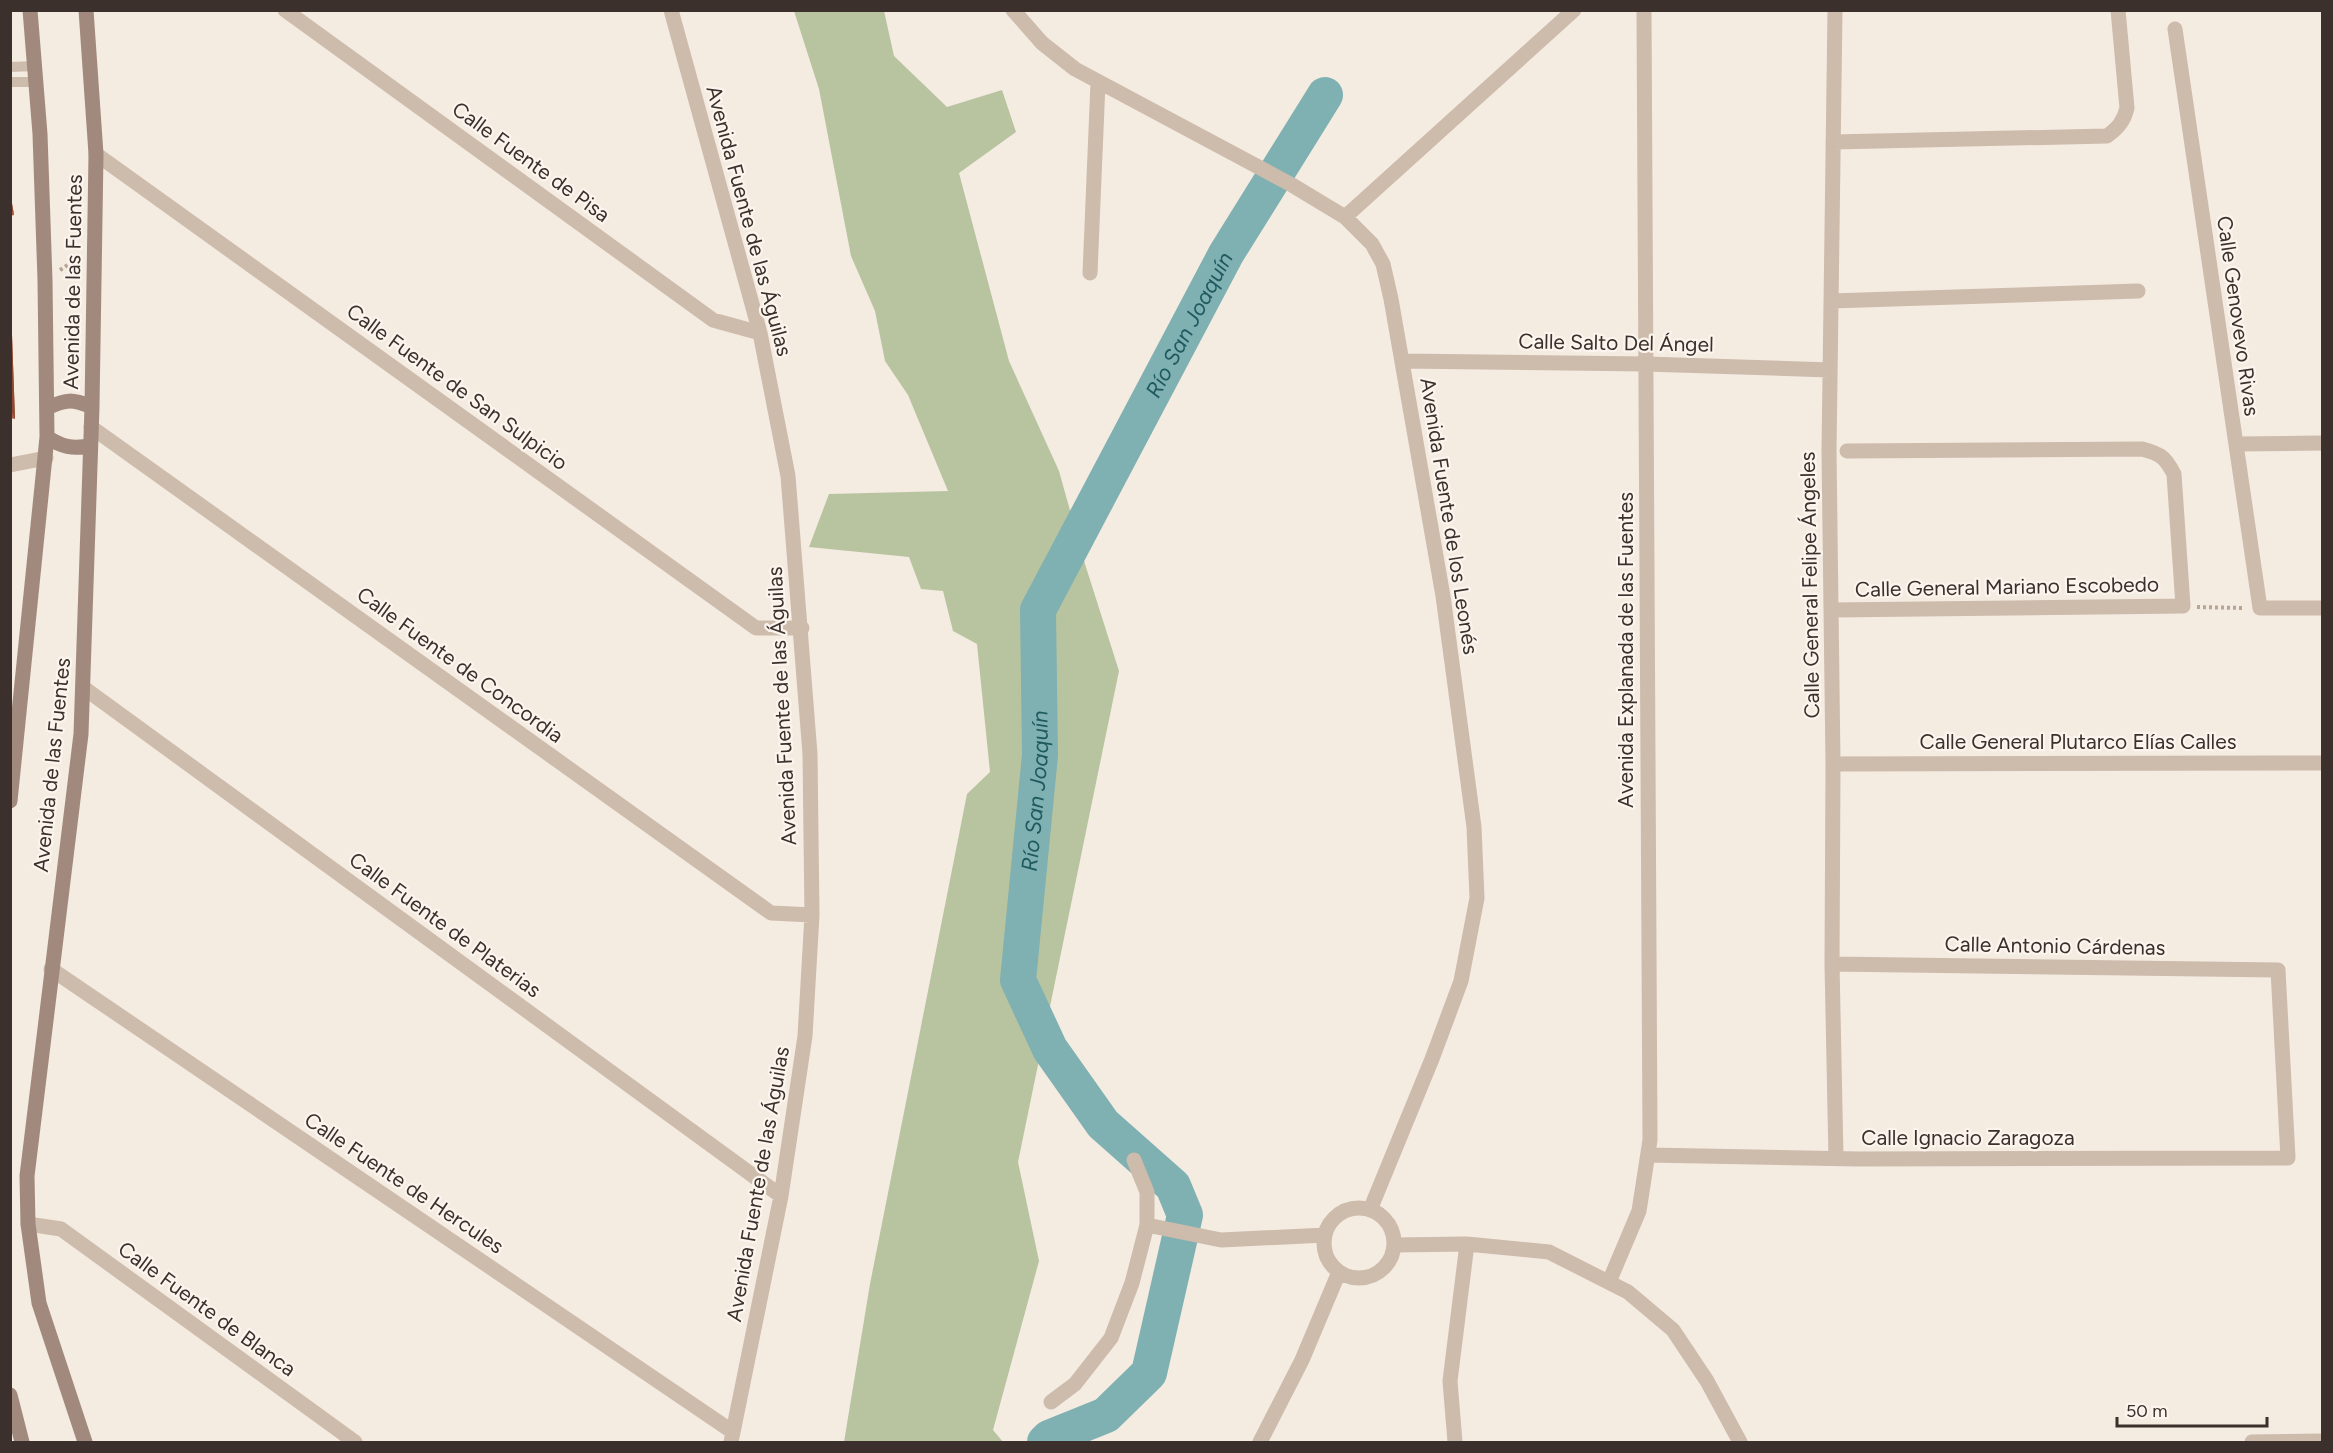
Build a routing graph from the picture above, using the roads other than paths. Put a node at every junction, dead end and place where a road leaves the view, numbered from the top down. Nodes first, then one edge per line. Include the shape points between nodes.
1 (30, 10) edge
2 (86, 10) edge
3 (285, 10) edge
4 (1013, 10) edge
5 (1574, 10) edge
6 (1644, 10) edge
7 (1835, 10) edge
8 (2118, 10) edge
9 (669, 12) edge
10 (2175, 29) dead end
11 (35, 66) junction
12 (10, 67) edge
13 (10, 82) edge
14 (36, 82) junction
15 (1098, 83) junction
16 (1833, 142) junction
17 (96, 154) junction
18 (1345, 218) junction
19 (1090, 273) dead end
20 (2138, 291) dead end
21 (1831, 301) junction
22 (760, 333) junction
23 (1402, 361) junction
24 (1646, 364) junction
25 (1830, 370) junction
26 (92, 407) junction
27 (47, 408) junction
28 (91, 427) junction
29 (47, 437) junction
30 (2322, 442) edge
31 (2236, 444) junction
32 (90, 446) junction
33 (1848, 451) dead end
34 (46, 458) junction
35 (10, 465) edge
36 (2322, 608) edge
37 (1832, 610) junction
38 (802, 628) junction
39 (84, 688) junction
40 (2322, 763) edge
41 (1833, 764) junction
42 (10, 801) edge
43 (812, 915) junction
44 (1832, 964) junction
45 (51, 969) junction
46 (1648, 1155) junction
47 (1836, 1158) junction
48 (2288, 1158) joint
49 (1134, 1160) dead end
50 (781, 1196) junction
51 (1370, 1210) junction
52 (28, 1224) junction
53 (1147, 1225) junction
54 (1325, 1235) junction
55 (1467, 1244) junction
56 (1394, 1245) junction
57 (1339, 1272) junction
58 (1609, 1282) junction
59 (10, 1395) edge
60 (1051, 1402) dead end
61 (732, 1437) edge
62 (2322, 1441) edge
63 (22, 1443) edge
64 (85, 1443) edge
65 (355, 1443) edge
66 (1260, 1443) edge
67 (1455, 1443) edge
68 (1740, 1443) edge
69 (2252, 1443) edge

1 - 11 main road, Avenida de las Fuentes
2 - 17 main road, Avenida de las Fuentes
3 - 22 street, Calle Fuente de Pisa via 713,320
4 - 15 street, Avenida Fuente de los Leonés via 1042,43
5 - 18 street
6 - 24 street, Avenida Explanada de las Fuentes
7 - 16 street, Calle General Felipe Ángeles
8 - 16 street via 2127,108 2118,128 2107,136
9 - 22 street, Avenida Fuente de las Águilas
10 - 31 street, Calle Genovevo Rivas
11 - 12 lane
11 - 14 main road, Avenida de las Fuentes
13 - 14 lane
14 - 27 main road, Avenida de las Fuentes
15 - 18 street, Avenida Fuente de los Leonés via 1292,184
15 - 19 street
16 - 21 street, Calle General Felipe Ángeles
17 - 26 main road, Avenida de las Fuentes
17 - 38 street, Calle Fuente de San Sulpicio via 756,628
18 - 23 street, Avenida Fuente de los Leonés via 1372,244 1383,264
20 - 21 street
21 - 25 street, Calle General Felipe Ángeles
22 - 38 street, Avenida Fuente de las Águilas via 788,476
23 - 24 street, Calle Salto Del Ángel
23 - 51 street, Avenida Fuente de los Leonés via 1444,608 1474,827 1477,898 1461,981
24 - 25 street, Calle Salto Del Ángel
24 - 46 street, Avenida Explanada de las Fuentes
25 - 37 street, Calle General Felipe Ángeles
26 - 27 main road via 65,400
26 - 28 main road, Avenida de las Fuentes
27 - 29 main road, Avenida de las Fuentes
28 - 32 main road, Avenida de las Fuentes
28 - 43 street, Calle Fuente de Concordia via 771,913
29 - 32 main road via 75,449
29 - 34 main road, Avenida de las Fuentes
30 - 31 street
31 - 36 street, Calle Genovevo Rivas via 2260,608
32 - 39 main road, Avenida de las Fuentes
33 - 37 street, Calle General Mariano Escobedo via 2154,452 2166,459 2174,474 2183,606
34 - 35 street
34 - 42 main road, Avenida de las Fuentes
37 - 41 street, Calle General Felipe Ángeles
38 - 43 street, Avenida Fuente de las Águilas via 810,754
39 - 45 main road, Avenida de las Fuentes
39 - 50 street, Calle Fuente de Platerias
40 - 41 street, Calle General Plutarco Elías Calles
41 - 44 street, Calle General Felipe Ángeles
43 - 50 street, Avenida Fuente de las Águilas via 805,1036
44 - 47 street, Calle General Felipe Ángeles
44 - 48 street, Calle Antonio Cárdenas via 2278,970
45 - 52 main road, Avenida de las Fuentes via 27,1176
45 - 61 street, Calle Fuente de Hercules
46 - 47 street, Calle Ignacio Zaragoza
46 - 58 street, Avenida Explanada de las Fuentes via 1640,1211
47 - 48 street, Calle Ignacio Zaragoza
49 - 53 street via 1147,1192
50 - 61 street, Avenida Fuente de las Águilas
51 - 54 street via 1347,1210 1337,1216
51 - 56 street via 1388,1223
52 - 64 main road, Avenida de las Fuentes via 39,1303
52 - 65 street, Calle Fuente de Blanca via 61,1229
53 - 54 street via 1221,1240
53 - 60 street via 1132,1283 1111,1338 1075,1384
54 - 57 street via 1324,1249
55 - 56 street
55 - 58 street via 1549,1252
55 - 67 street via 1450,1381
56 - 57 street via 1391,1259 1368,1278 1353,1278
57 - 66 street via 1302,1360
58 - 68 street via 1628,1292 1673,1330 1707,1380
59 - 63 main road
62 - 69 street

